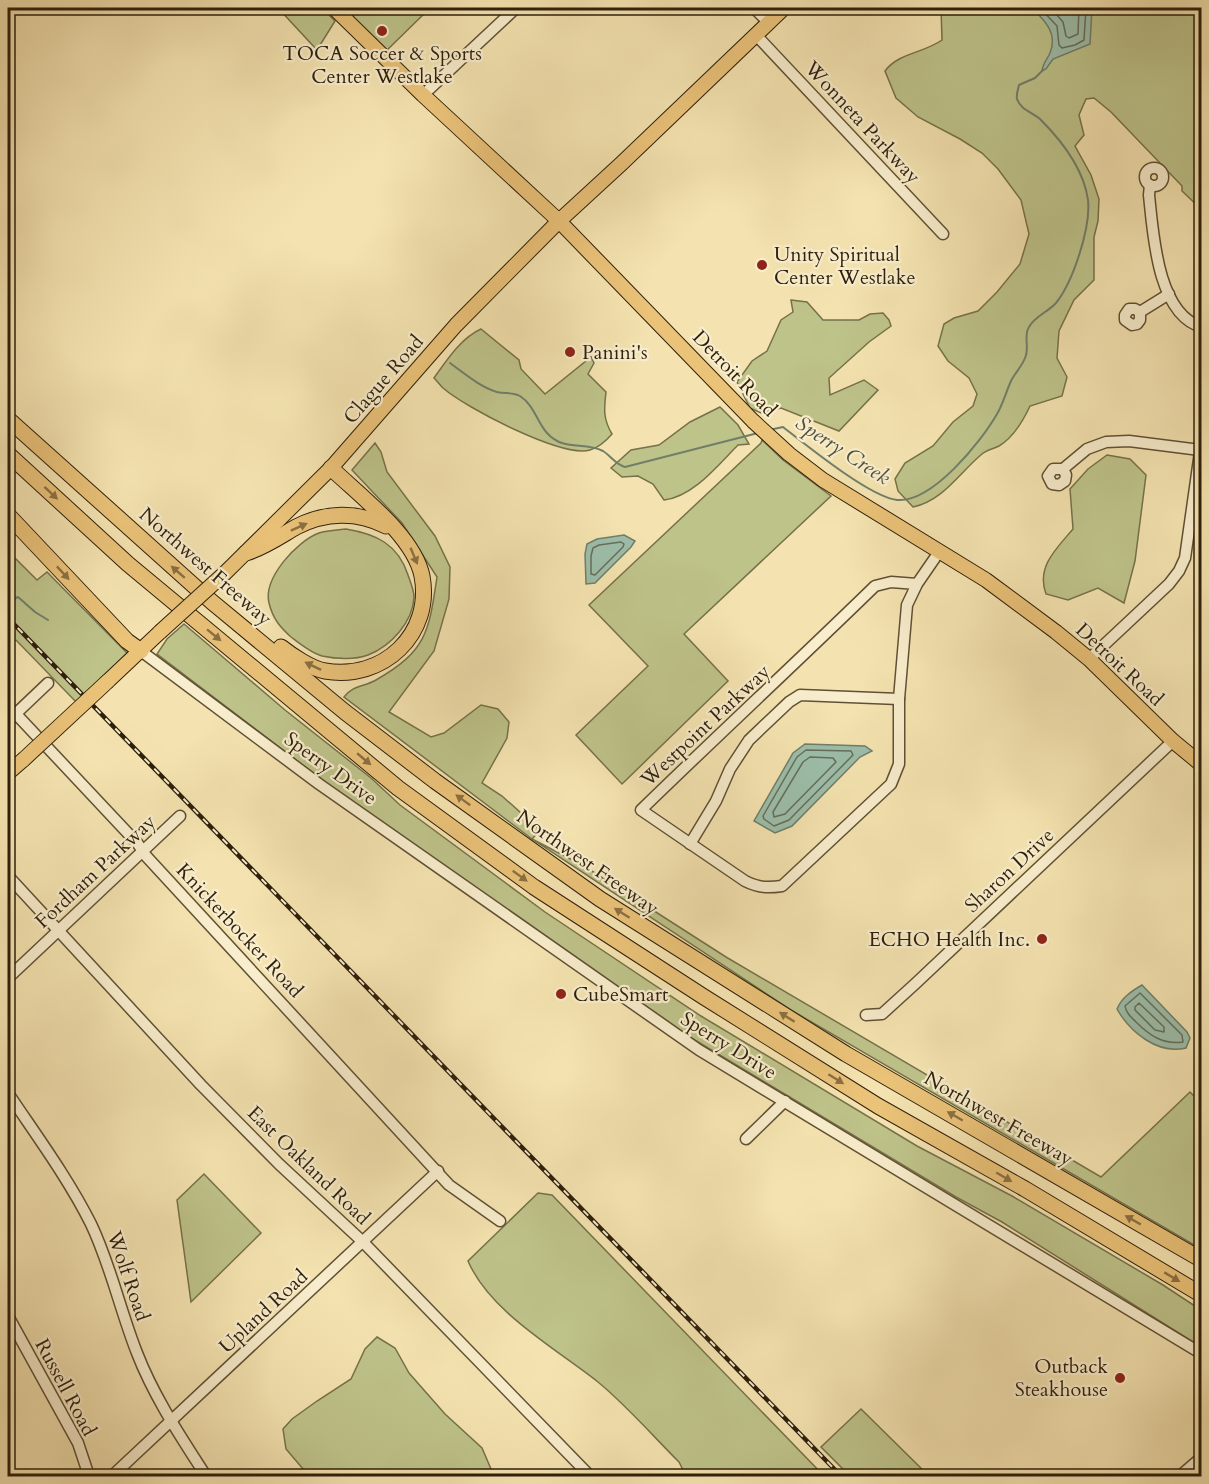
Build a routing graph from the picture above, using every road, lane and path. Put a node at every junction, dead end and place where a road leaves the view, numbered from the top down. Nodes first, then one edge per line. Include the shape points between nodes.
1 (334, 8) edge
2 (516, 8) edge
3 (754, 8) edge
4 (784, 8) edge
5 (769, 22) junction
6 (756, 35) junction
7 (423, 95) junction
8 (1150, 185) dead end
9 (559, 221) junction
10 (943, 234) dead end
11 (1169, 294) junction
12 (1140, 312) dead end
13 (1202, 327) edge
14 (8, 419) edge
15 (1202, 438) edge
16 (1200, 450) junction
17 (8, 454) edge
18 (331, 468) junction
19 (1063, 469) dead end
20 (8, 515) edge
21 (1197, 520) edge
22 (398, 531) junction
23 (939, 552) junction
24 (246, 553) junction
25 (918, 584) junction
26 (219, 607) junction
27 (141, 651) junction
28 (1089, 659) junction
29 (48, 683) dead end
30 (899, 699) junction
31 (16, 714) junction
32 (8, 722) edge
33 (1173, 741) junction
34 (1202, 765) edge
35 (8, 773) edge
36 (180, 816) dead end
37 (690, 844) junction
38 (143, 850) junction
39 (8, 876) edge
40 (59, 930) junction
41 (8, 978) edge
42 (866, 1015) dead end
43 (8, 1093) edge
44 (785, 1101) junction
45 (746, 1139) dead end
46 (438, 1171) junction
47 (500, 1221) dead end
48 (363, 1242) junction
49 (1202, 1260) edge
50 (1202, 1295) edge
51 (8, 1316) edge
52 (1202, 1354) edge
53 (171, 1421) junction
54 (1202, 1456) edge
55 (89, 1476) edge
56 (111, 1476) edge
57 (206, 1476) edge
58 (590, 1476) edge
59 (1180, 1476) edge

1 - 7 main road, Detroit Road
2 - 7 street
3 - 5 street
4 - 5 main road, Clague Road
5 - 6 main road, Clague Road
6 - 9 main road, Clague Road
6 - 10 street, Wonneta Parkway
7 - 9 main road, Detroit Road
8 - 11 street via 1158,269
9 - 18 main road, Clague Road via 456,325
9 - 23 main road, Detroit Road via 789,454 823,480
11 - 12 street
11 - 13 street via 1184,317
26 -> 14 highway, Northwest Freeway
15 - 16 street
16 - 19 street via 1106,442 1087,449
16 - 21 street
17 -> 50 highway via 128,564 398,788 534,887 878,1106
18 - 22 highway
18 - 24 main road, Clague Road
20 -> 27 highway via 127,641
21 - 28 street via 1185,558 1169,584
24 -> 22 highway via 299,526 339,514 360,516
22 -> 26 highway via 410,546 422,575 419,618 408,640 391,658 371,668 324,671 290,655 253,626
23 - 25 street, Westpoint Parkway
23 - 28 main road, Detroit Road via 986,580
24 - 27 main road, Clague Road, bridge
25 - 30 street, Westpoint Parkway via 907,605
25 - 37 street, Westpoint Parkway via 891,582 875,586 641,810
49 -> 26 highway, Northwest Freeway via 838,1049 600,899 354,719
27 - 35 main road, Clague Road, bridge
27 - 44 street, Sperry Drive via 319,784 656,1020
28 - 33 main road, Detroit Road
29 - 31 street
30 - 37 street via 800,695 789,702 749,740
30 - 37 street, Westpoint Parkway via 899,764 891,784 782,886 757,887
31 - 32 street
31 - 38 street, Knickerbocker Road
33 - 34 main road, Detroit Road
33 - 42 street, Sharon Drive via 882,1014
36 - 38 street, Fordham Parkway
38 - 40 street, Fordham Parkway
38 - 46 street, Knickerbocker Road
39 - 40 street, East Oakland Road
40 - 41 street, Fordham Parkway
40 - 48 street, East Oakland Road via 201,1085
43 - 53 street, Wolf Road via 90,1222 111,1272 137,1354
44 - 45 street
44 - 52 street, Sperry Drive
46 - 47 street, Knickerbocker Road via 449,1185
46 - 48 street, Upland Road
48 - 53 street, Upland Road
48 - 58 street, East Oakland Road
51 - 55 street, Russell Road via 78,1443
53 - 56 street, Upland Road
53 - 57 street, Wolf Road
54 - 59 street

